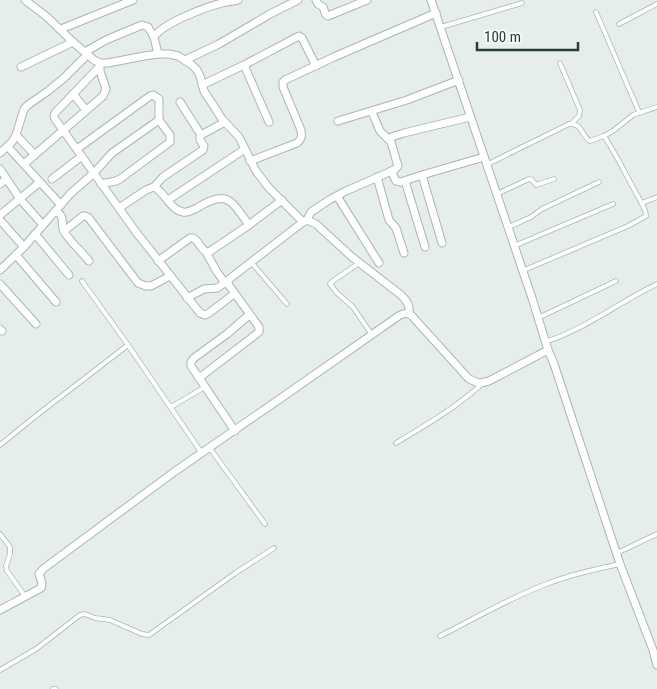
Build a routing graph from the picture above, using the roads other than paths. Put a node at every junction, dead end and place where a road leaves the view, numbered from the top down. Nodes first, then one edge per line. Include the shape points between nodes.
1 (25, 0) edge
2 (133, 0) edge
3 (238, 0) edge
4 (298, 0) edge
5 (316, 0) edge
6 (367, 0) edge
7 (431, 0) edge
8 (522, 3) dead end
9 (657, 4) edge
10 (596, 12) dead end
11 (436, 13) junction
12 (619, 24) dead end
13 (441, 27) junction
14 (61, 29) junction
15 (154, 37) junction
16 (73, 42) junction
17 (87, 53) junction
18 (158, 54) junction
19 (184, 60) junction
20 (560, 63) dead end
21 (100, 65) junction
22 (244, 65) junction
23 (316, 66) junction
24 (21, 68) dead end
25 (459, 80) junction
26 (202, 85) junction
27 (74, 94) junction
28 (180, 102) dead end
29 (657, 107) edge
30 (86, 110) junction
31 (372, 112) junction
32 (639, 112) junction
33 (470, 117) junction
34 (159, 120) junction
35 (338, 121) dead end
36 (225, 122) junction
37 (270, 122) dead end
38 (572, 123) junction
39 (63, 130) junction
40 (16, 135) junction
41 (201, 135) junction
42 (604, 136) junction
43 (388, 138) junction
44 (8, 147) junction
45 (77, 149) junction
46 (245, 149) junction
47 (0, 153) edge
48 (35, 155) junction
49 (82, 156) junction
50 (250, 161) junction
51 (485, 161) junction
52 (24, 164) junction
53 (0, 169) edge
54 (391, 171) junction
55 (94, 173) junction
56 (422, 175) junction
57 (377, 177) junction
58 (554, 179) dead end
59 (52, 180) dead end
60 (405, 181) junction
61 (3, 182) edge
62 (40, 182) junction
63 (599, 182) dead end
64 (101, 184) junction
65 (154, 187) junction
66 (497, 194) junction
67 (337, 196) junction
68 (657, 198) edge
69 (20, 199) junction
70 (168, 200) junction
71 (282, 200) junction
72 (642, 203) junction
73 (614, 204) dead end
74 (58, 208) junction
75 (119, 208) junction
76 (0, 215) edge
77 (0, 220) edge
78 (305, 221) junction
79 (249, 224) junction
80 (43, 225) junction
81 (507, 228) junction
82 (64, 231) junction
83 (35, 234) junction
84 (442, 243) dead end
85 (514, 246) junction
86 (24, 247) junction
87 (426, 247) dead end
88 (206, 252) junction
89 (404, 253) dead end
90 (16, 255) junction
91 (89, 260) dead end
92 (158, 261) junction
93 (3, 262) edge
94 (251, 262) junction
95 (359, 262) junction
96 (379, 263) dead end
97 (0, 270) edge
98 (522, 271) junction
99 (69, 275) dead end
100 (170, 276) junction
101 (82, 281) dead end
102 (616, 281) dead end
103 (226, 282) junction
104 (0, 284) edge
105 (657, 284) edge
106 (234, 294) junction
107 (187, 298) junction
108 (56, 302) dead end
109 (287, 304) dead end
110 (409, 314) junction
111 (250, 315) junction
112 (538, 318) junction
113 (36, 324) dead end
114 (372, 335) junction
115 (545, 342) junction
116 (128, 345) junction
117 (548, 350) junction
118 (199, 378) junction
119 (483, 383) junction
120 (205, 387) junction
121 (171, 408) junction
122 (235, 431) junction
123 (396, 443) dead end
124 (0, 445) edge
125 (209, 447) junction
126 (201, 452) junction
127 (265, 524) dead end
128 (0, 534) edge
129 (657, 534) edge
130 (274, 548) dead end
131 (617, 553) junction
132 (620, 564) junction
133 (25, 596) junction
134 (0, 610) edge
135 (440, 636) dead end
136 (655, 649) edge
137 (657, 665) edge
138 (0, 670) edge

1 - 14 street
2 - 14 street
3 - 15 street via 188,15
4 - 19 street
5 - 6 street via 328,16
7 - 11 street
8 - 13 lane
9 - 12 lane
10 - 32 lane
11 - 13 street
11 - 23 street
13 - 25 street
14 - 16 street
15 - 17 street via 148,27 142,25 106,40
15 - 18 street
16 - 17 street
16 - 24 street
17 - 21 street
17 - 40 street via 64,78 28,104
18 - 19 street
18 - 21 street
19 - 26 street via 197,70
20 - 38 lane via 580,110
21 - 27 street
21 - 30 street via 105,92
22 - 23 street via 298,36
22 - 26 street
22 - 37 street
23 - 50 street via 283,82 301,130 300,140
25 - 31 street
25 - 33 street
26 - 36 street
27 - 30 street
27 - 39 street via 54,116
28 - 41 street
29 - 32 lane
30 - 39 street
31 - 35 street
31 - 43 street via 380,131
32 - 42 lane
33 - 43 street
33 - 51 street
34 - 45 street via 159,99 150,96
34 - 55 street via 112,153
34 - 64 street via 170,135 170,142 120,179
36 - 41 street
36 - 46 street
38 - 42 lane via 588,141
38 - 51 lane
39 - 45 street
39 - 48 street
40 - 44 street
40 - 48 street
41 - 65 street via 203,150 163,176
42 - 72 lane
43 - 54 street via 398,163 397,168
44 - 47 street
44 - 52 street
45 - 49 street
46 - 50 street
46 - 70 street
48 - 52 street
49 - 55 street
49 - 59 street
50 - 71 street via 262,180
51 - 56 street
51 - 66 street
52 - 62 street
53 - 61 street
54 - 57 street
54 - 60 street via 396,181
55 - 64 street
55 - 74 street
56 - 60 street
56 - 84 street
57 - 67 street
57 - 89 street via 389,220 396,228
58 - 66 lane via 538,185 529,178
60 - 87 street
61 - 69 street
62 - 69 street
62 - 74 street
63 - 81 lane
64 - 75 street
65 - 70 street
65 - 75 street
66 - 81 street
67 - 78 street via 315,210
67 - 96 street
68 - 72 lane
69 - 76 street
69 - 80 street
70 - 79 street via 178,210 189,212 213,199 229,200
71 - 78 street
71 - 79 street
72 - 98 lane via 647,214 645,218
73 - 85 lane
74 - 80 street
74 - 82 street
75 - 92 street
77 - 86 street
78 - 94 street
78 - 95 street via 316,224
79 - 88 street
80 - 83 street
81 - 85 street
82 - 91 street
82 - 100 street via 82,216 88,217 141,285 151,286
83 - 86 street
83 - 99 street
85 - 98 street
86 - 90 street
88 - 92 street via 197,240 190,238
88 - 103 street
90 - 93 street
90 - 108 street
92 - 100 street
93 - 97 street
94 - 103 street
94 - 109 lane
95 - 110 street via 407,300
95 - 114 lane via 330,284 353,307
98 - 112 street
100 - 107 street
101 - 116 lane
102 - 112 lane
103 - 106 street
103 - 107 street
104 - 113 street
105 - 115 lane via 582,327
106 - 107 street via 205,315
106 - 111 street
110 - 114 street via 400,315
110 - 119 street via 468,378
111 - 118 street via 194,358 191,366
111 - 118 street via 260,330 257,335
112 - 115 street
114 - 122 street
115 - 117 street
116 - 121 lane
116 - 124 lane
117 - 119 street
117 - 131 street
118 - 120 street
119 - 123 lane via 469,396
120 - 121 lane
120 - 122 street
121 - 126 lane
122 - 125 street
125 - 126 street
125 - 127 lane
126 - 133 street via 43,569 39,574 42,587
128 - 133 lane via 10,548 7,571
129 - 131 lane
130 - 138 lane via 149,635 85,614
131 - 132 street
132 - 135 lane via 550,583
132 - 136 street
133 - 134 street
136 - 137 street

